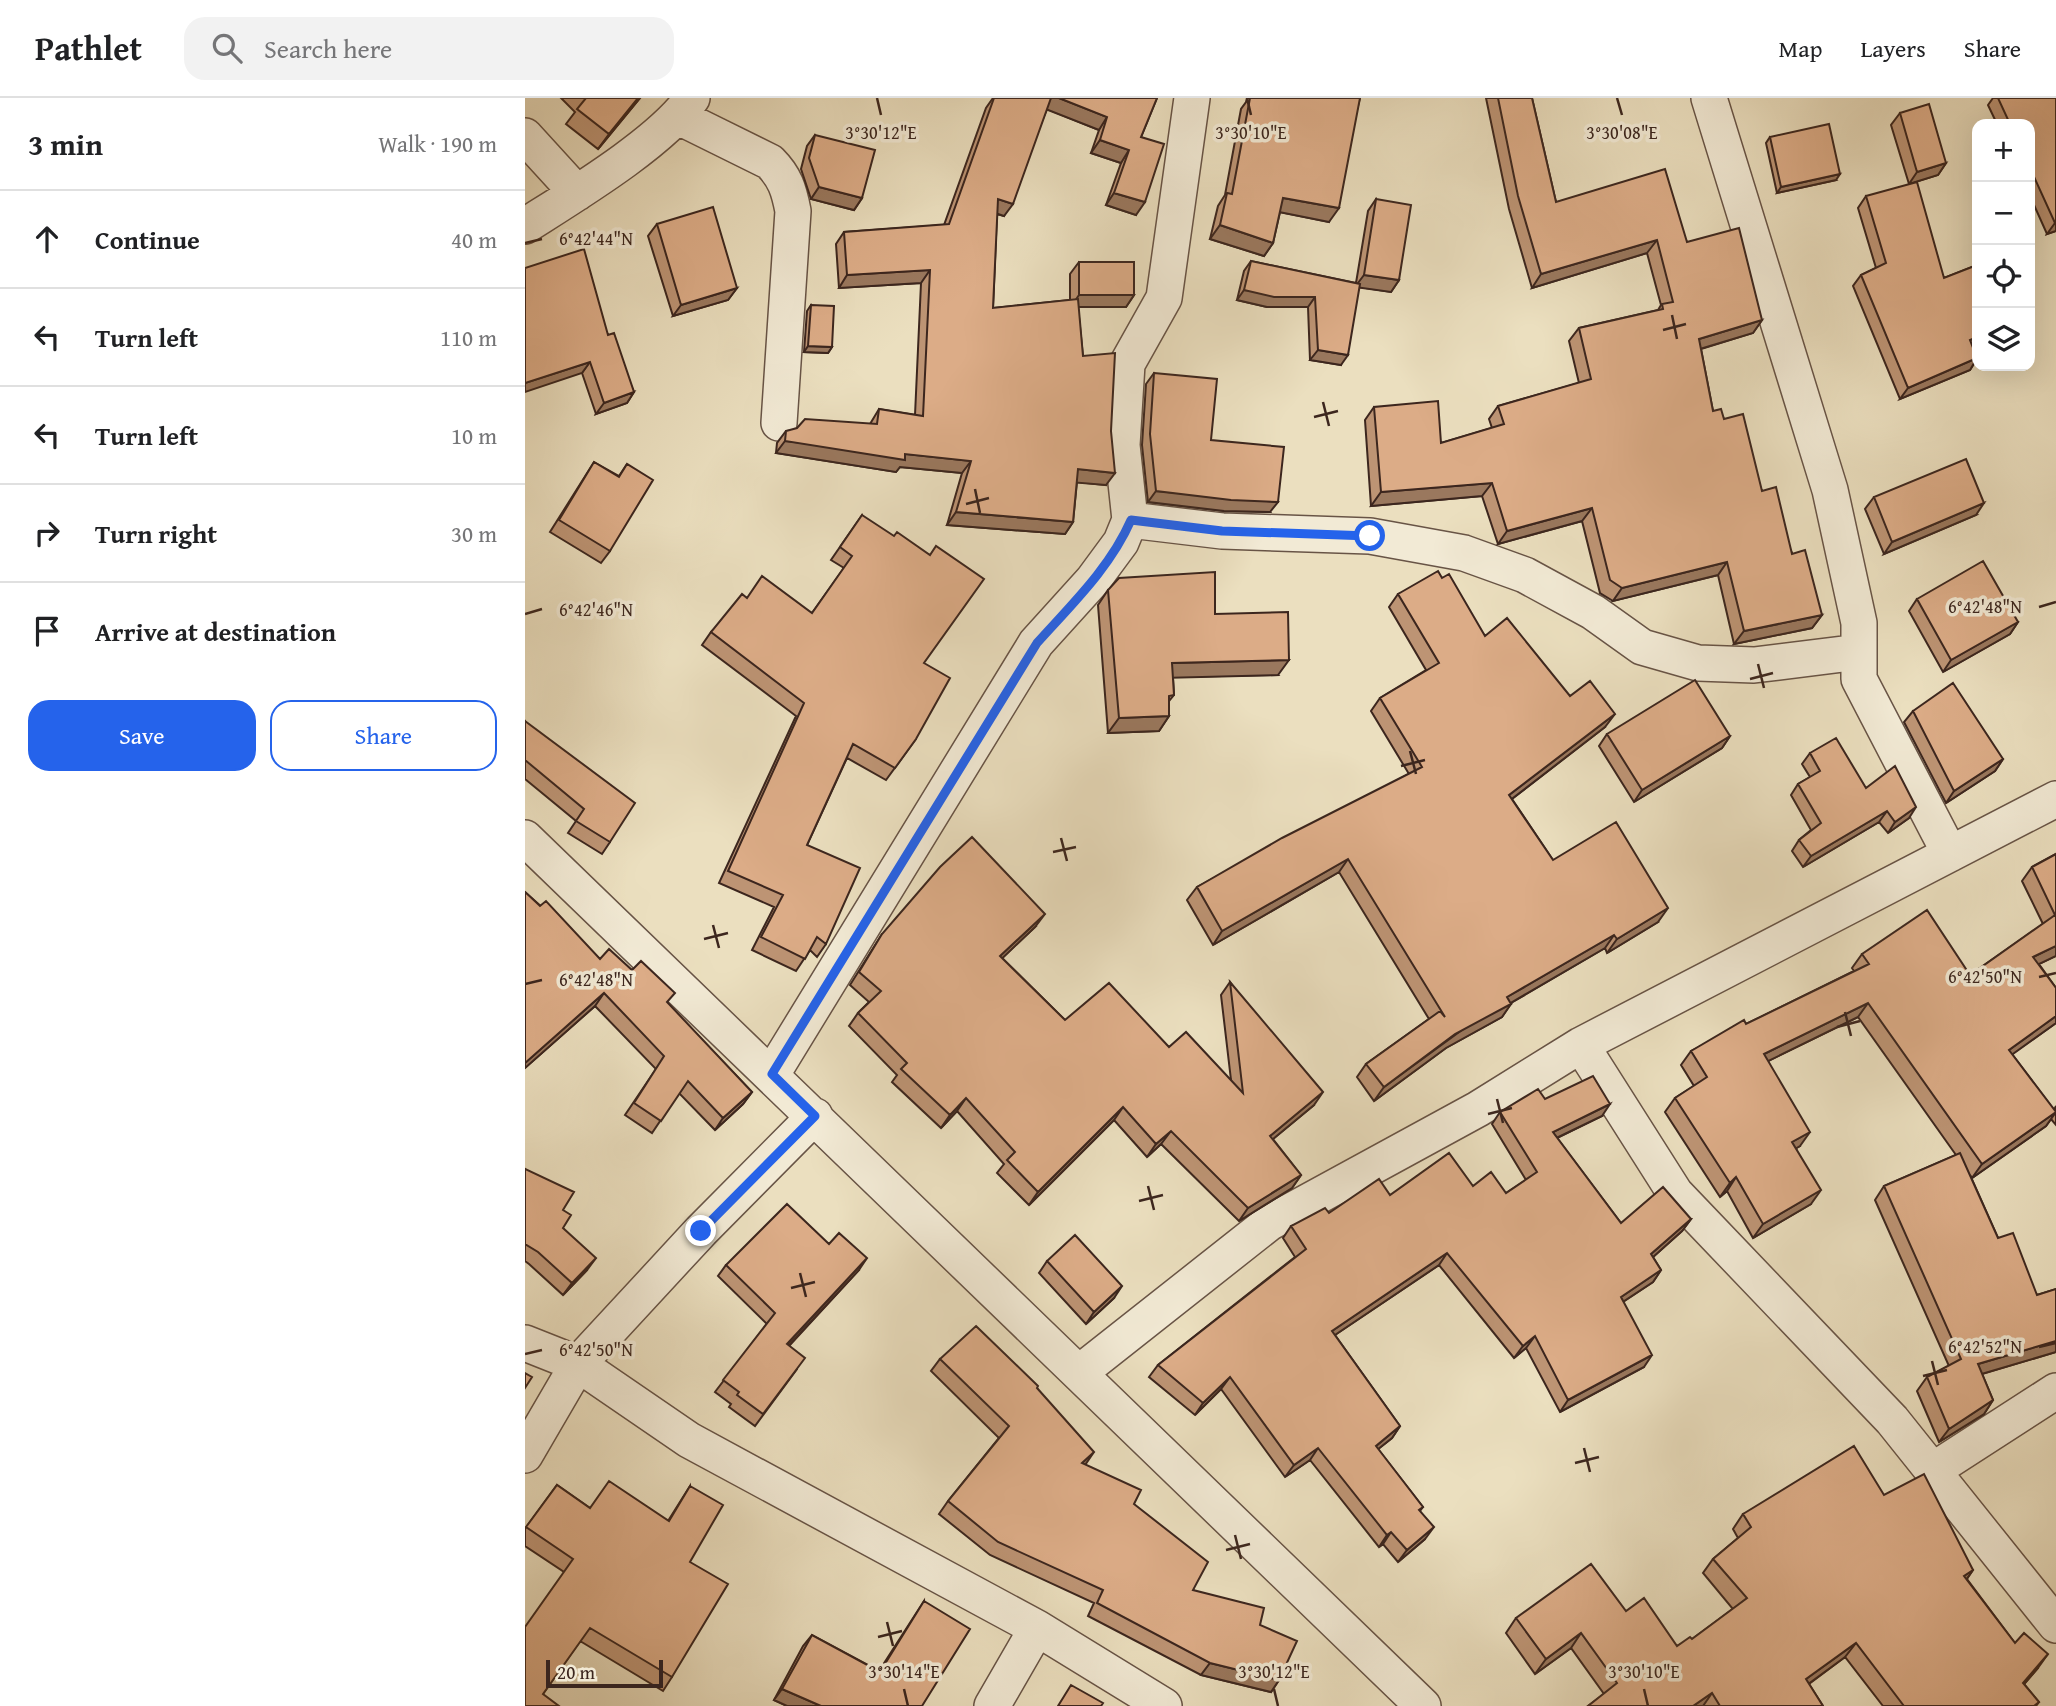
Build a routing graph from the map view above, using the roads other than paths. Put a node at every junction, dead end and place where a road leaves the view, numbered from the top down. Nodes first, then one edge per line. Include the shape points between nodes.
1 (1192, 98) edge
2 (1709, 98) edge
3 (686, 107) edge
4 (525, 136) edge
5 (577, 193) junction
6 (525, 226) edge
7 (779, 423) dead end
8 (1131, 520) junction
9 (1859, 653) junction
10 (2056, 799) edge
11 (525, 838) edge
12 (1950, 854) junction
13 (1581, 1045) junction
14 (772, 1074) junction
15 (815, 1116) junction
16 (525, 1343) edge
17 (578, 1364) junction
18 (1079, 1373) junction
19 (2056, 1391) edge
20 (525, 1455) edge
21 (1933, 1471) junction
22 (2056, 1625) edge
23 (1037, 1628) junction
24 (992, 1706) edge
25 (1164, 1706) edge
26 (1423, 1706) edge

1 - 8 street via 1164,298 1127,364 1122,445
2 - 9 street via 1830,491 1859,623
3 - 5 street
3 - 7 street via 770,162 789,188 793,211
4 - 5 street
5 - 6 street
8 - 9 street via 1222,531 1370,536 1464,553 1525,575 1593,612 1642,647 1698,663 1754,665
8 - 14 street via 1093,580 1037,643
9 - 12 street via 1859,678
10 - 12 street
11 - 14 street
12 - 13 street
13 - 18 street via 1478,1109 1269,1223
13 - 21 street via 1675,1193 1892,1420
14 - 15 street
15 - 17 street
15 - 18 street
16 - 17 street
17 - 20 street
17 - 23 street via 689,1440
18 - 26 street
19 - 21 street
21 - 22 street
23 - 24 street
23 - 25 street

